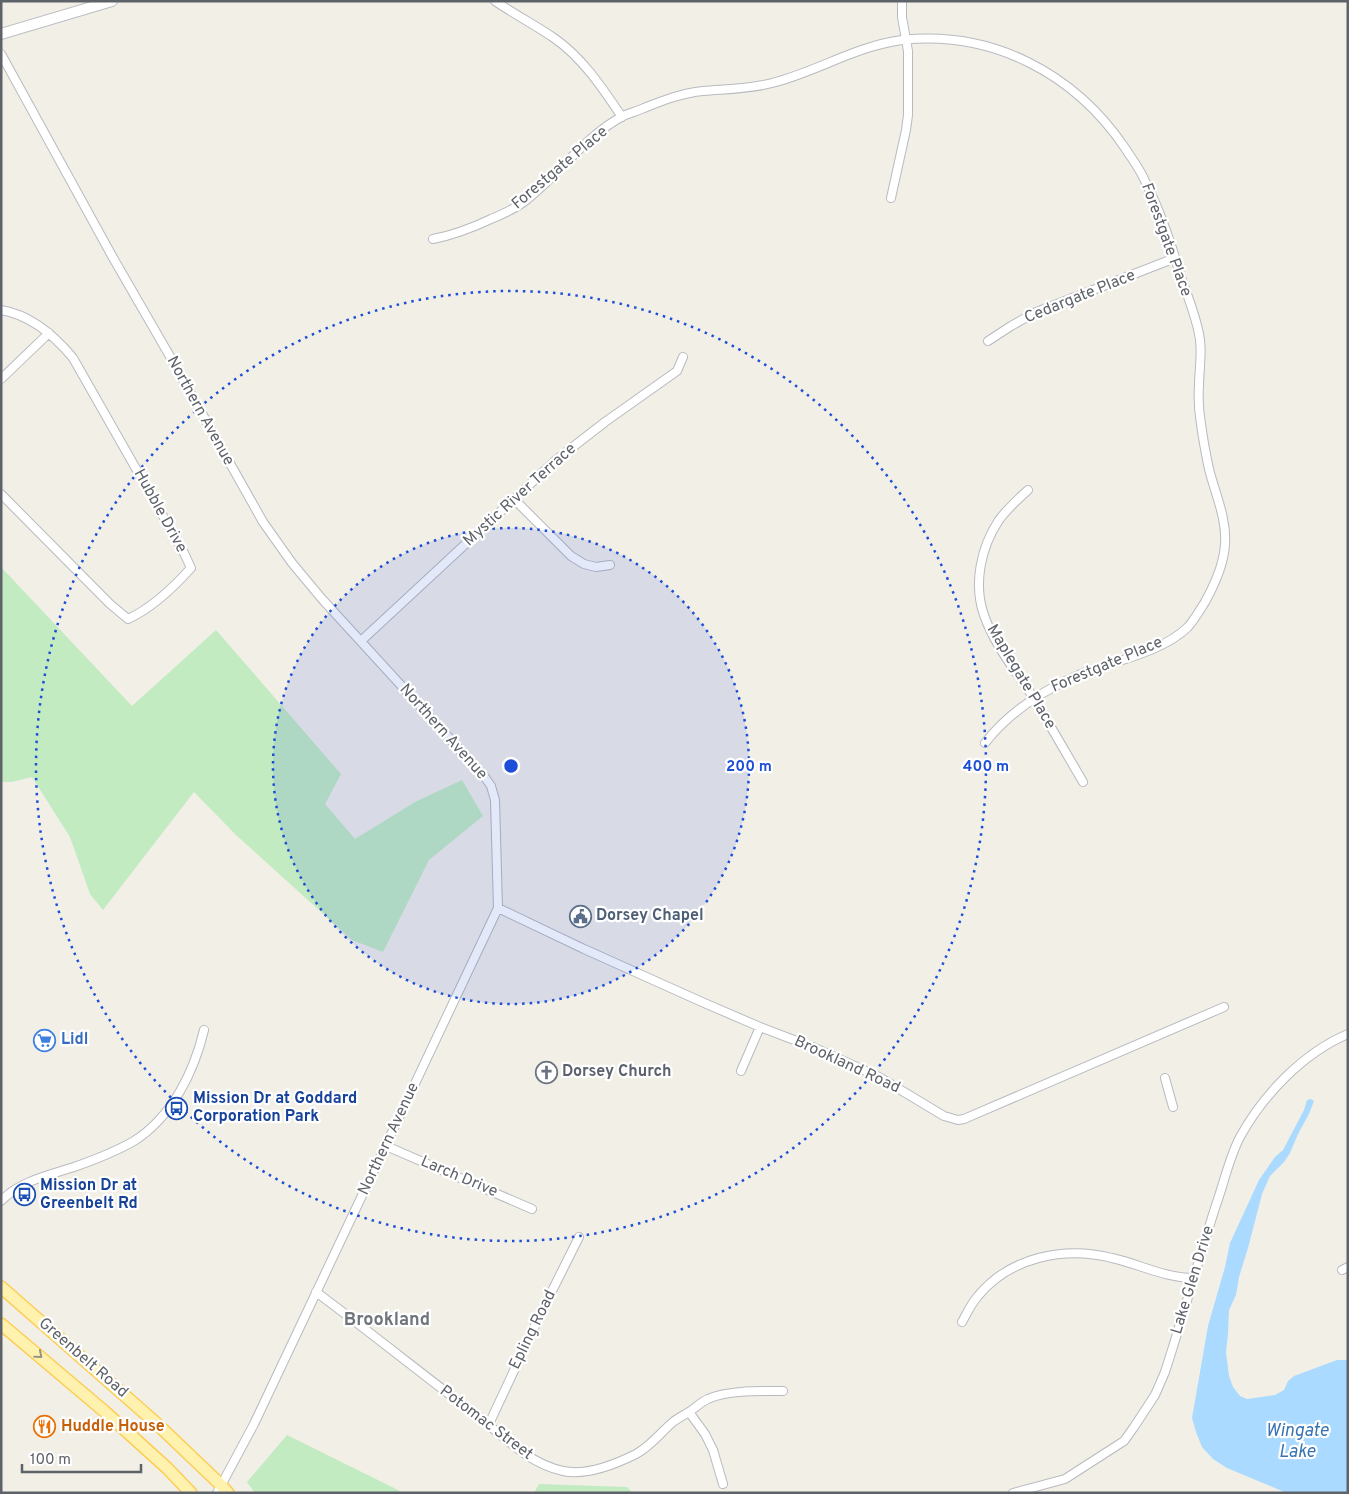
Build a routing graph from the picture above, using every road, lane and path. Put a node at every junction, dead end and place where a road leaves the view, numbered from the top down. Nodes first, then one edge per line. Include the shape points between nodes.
1 (112, 1) edge
2 (495, 1) edge
3 (902, 1) edge
4 (1, 34) edge
5 (906, 40) junction
6 (1, 54) edge
7 (622, 117) junction
8 (891, 198) dead end
9 (433, 239) dead end
10 (1175, 258) junction
11 (1, 310) edge
12 (49, 333) junction
13 (988, 341) dead end
14 (683, 357) dead end
15 (1, 380) edge
16 (1028, 490) dead end
17 (1, 494) edge
18 (514, 499) junction
19 (610, 565) dead end
20 (361, 641) junction
21 (1033, 698) junction
22 (985, 743) dead end
23 (1083, 782) dead end
24 (498, 908) junction
25 (1224, 1008) dead end
26 (760, 1027) junction
27 (204, 1030) dead end
28 (1348, 1034) edge
29 (741, 1070) dead end
30 (1165, 1078) dead end
31 (1172, 1106) dead end
32 (386, 1146) junction
33 (1, 1201) edge
34 (532, 1209) dead end
35 (579, 1236) dead end
36 (1193, 1278) junction
37 (1, 1287) edge
38 (316, 1292) junction
39 (962, 1322) dead end
40 (1, 1324) edge
41 (783, 1391) dead end
42 (690, 1412) junction
43 (489, 1424) junction
44 (723, 1484) dead end
45 (222, 1490) edge
46 (192, 1493) edge
47 (1013, 1493) edge

1 - 4 street
2 - 7 street via 564,46 595,79
3 - 5 street
5 - 7 street, Forestgate Place via 860,51 771,84 684,94
5 - 8 street via 908,115
5 - 10 street, Forestgate Place via 975,44 1007,53 1064,82 1112,129 1134,162 1149,189
6 - 20 street, Northern Avenue via 263,522 292,563
7 - 9 street, Forestgate Place via 592,138 520,205 452,236
10 - 13 street, Cedargate Place via 1034,313
10 - 21 street, Forestgate Place via 1200,338 1198,390 1201,425 1225,535 1220,572 1196,617 1179,634 1145,652 1080,675
11 - 12 street, Hubble Drive via 14,312
12 - 15 street
12 - 17 street, Hubble Drive via 73,358 191,568 140,614 128,619
14 - 18 street, Mystic River Terrace via 677,371 556,460
16 - 21 street, Maplegate Place via 1000,519 992,533 980,566 980,584 984,615 998,644
18 - 19 street via 571,556 596,567
18 - 20 street, Mystic River Terrace
20 - 24 street, Northern Avenue via 491,786 495,800
21 - 22 street, Forestgate Place via 1010,715
21 - 23 street, Maplegate Place
24 - 26 street, Brookland Road
24 - 32 street, Northern Avenue
25 - 26 street, Brookland Road via 958,1120 944,1116 879,1077
26 - 29 street
27 - 33 street via 196,1059 181,1090 146,1132 103,1156 28,1182
28 - 36 street, Lake Glen Drive via 1320,1050 1280,1082 1262,1103 1231,1159
30 - 31 street
32 - 34 street, Larch Drive
32 - 38 street, Northern Avenue
35 - 43 street, Epling Road
36 - 39 street via 1180,1278 1095,1254 1045,1256 1022,1263 995,1279 977,1297
36 - 47 street, Lake Glen Drive via 1174,1347 1155,1395 1124,1440 1065,1479
37 - 45 main road, Greenbelt Road via 156,1422
38 - 43 street, Potomac Street
38 - 45 street, Northern Avenue
40 -> 46 main road, Greenbelt Road
41 - 42 street, Potomac Street via 708,1398
42 - 43 street, Potomac Street via 638,1453 598,1469 572,1472 544,1465 527,1456
42 - 44 street via 713,1450

